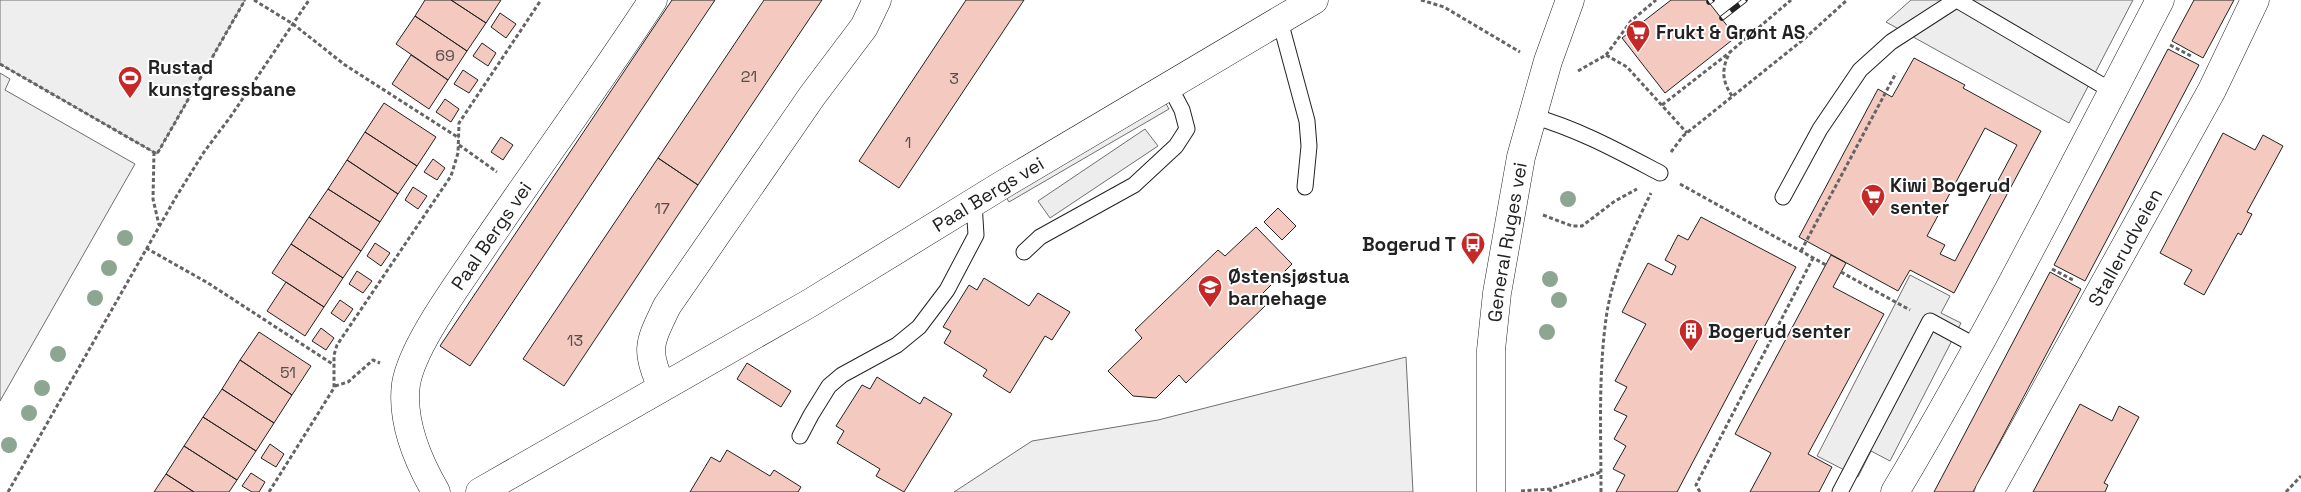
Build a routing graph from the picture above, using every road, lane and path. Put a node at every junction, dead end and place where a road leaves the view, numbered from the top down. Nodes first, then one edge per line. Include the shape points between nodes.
1 (245, 0) edge
2 (254, 0) edge
3 (309, 0) edge
4 (541, 0) edge
5 (653, 0) edge
6 (877, 0) edge
7 (1314, 0) edge
8 (1421, 0) edge
9 (1570, 0) edge
10 (1656, 0) edge
11 (1791, 0) edge
12 (1846, 0) edge
13 (1957, 0) edge
14 (2159, 0) edge
15 (2255, 0) edge
16 (1280, 21) junction
17 (292, 24) junction
18 (2179, 50) dead end
19 (1521, 52) dead end
20 (1730, 52) junction
21 (1606, 55) junction
22 (2201, 62) dead end
23 (0, 64) edge
24 (1899, 66) dead end
25 (1578, 71) dead end
26 (1170, 86) junction
27 (2112, 91) junction
28 (1732, 96) junction
29 (1662, 105) junction
30 (1532, 116) junction
31 (1687, 133) junction
32 (459, 138) junction
33 (459, 145) junction
34 (154, 152) junction
35 (498, 173) dead end
36 (1660, 173) junction
37 (1305, 187) dead end
38 (1783, 197) dead end
39 (974, 203) junction
40 (1543, 215) dead end
41 (159, 226) junction
42 (146, 248) junction
43 (1801, 251) junction
44 (1024, 252) dead end
45 (1813, 258) junction
46 (1826, 265) dead end
47 (1841, 272) dead end
48 (1930, 321) junction
49 (1978, 347) junction
50 (383, 362) dead end
51 (334, 365) junction
52 (335, 386) junction
53 (662, 387) junction
54 (800, 436) dead end
55 (1601, 472) junction
56 (2301, 476) edge
57 (1550, 490) edge
58 (1522, 491) edge
59 (8, 492) edge
60 (270, 492) edge
61 (436, 492) edge
62 (480, 492) edge
63 (1491, 492) edge
64 (1601, 492) edge
65 (1700, 492) edge
66 (1840, 492) edge
67 (1895, 492) edge
68 (1989, 492) edge
69 (2286, 492) edge

1 - 34 path via 158,154
2 - 17 path
3 - 17 path
4 - 32 path via 459,122
5 - 61 street, Paal Bergs vei via 446,302 411,363 406,386 406,412 420,464
6 - 53 street via 864,27 812,96 667,306 652,337 651,363
7 - 16 street, Paal Bergs vei
8 - 19 path via 1444,7
9 - 30 street, General Ruges vei
10 - 21 path via 1631,21
11 - 20 path
12 - 28 path via 1811,34
13 - 27 lane
13 - 38 lane via 1891,42 1860,70 1820,129
14 - 27 street
15 - 68 street, Stallerudveien via 2212,90
16 - 26 street, Paal Bergs vei
16 - 37 lane via 1307,121 1309,146
17 - 32 path via 345,65
17 - 41 path via 232,116 204,152
18 - 22 path
20 - 28 path via 1723,72 1724,84
20 - 29 path
21 - 25 path
21 - 29 path via 1628,67
23 - 34 path
24 - 43 path
26 - 39 street, Paal Bergs vei
26 - 44 lane via 1187,129 1176,146 1134,185 1040,237
27 - 49 street
28 - 31 path
29 - 31 path
30 - 36 lane via 1598,140
30 - 63 street, General Ruges vei via 1521,157 1497,293 1491,350
31 - 36 path
32 - 33 path
33 - 35 path
33 - 51 path via 451,176 337,346
34 - 41 path via 153,199
36 - 40 path via 1582,226 1572,226
36 - 43 path
36 - 55 path via 1616,278 1608,312 1602,363
39 - 53 street, Paal Bergs vei via 810,303
39 - 54 lane via 976,235 946,290 920,327 897,345 842,375 829,386
41 - 42 path
42 - 51 path via 208,283
42 - 59 path
43 - 45 path
45 - 46 path
45 - 65 path via 1696,485
47 - 48 path
48 - 49 lane
48 - 66 lane
49 - 67 street
50 - 52 path via 372,360 348,382
51 - 52 path
52 - 60 path
53 - 62 street, Paal Bergs vei
55 - 57 path
55 - 64 path
56 - 69 path
57 - 58 path

